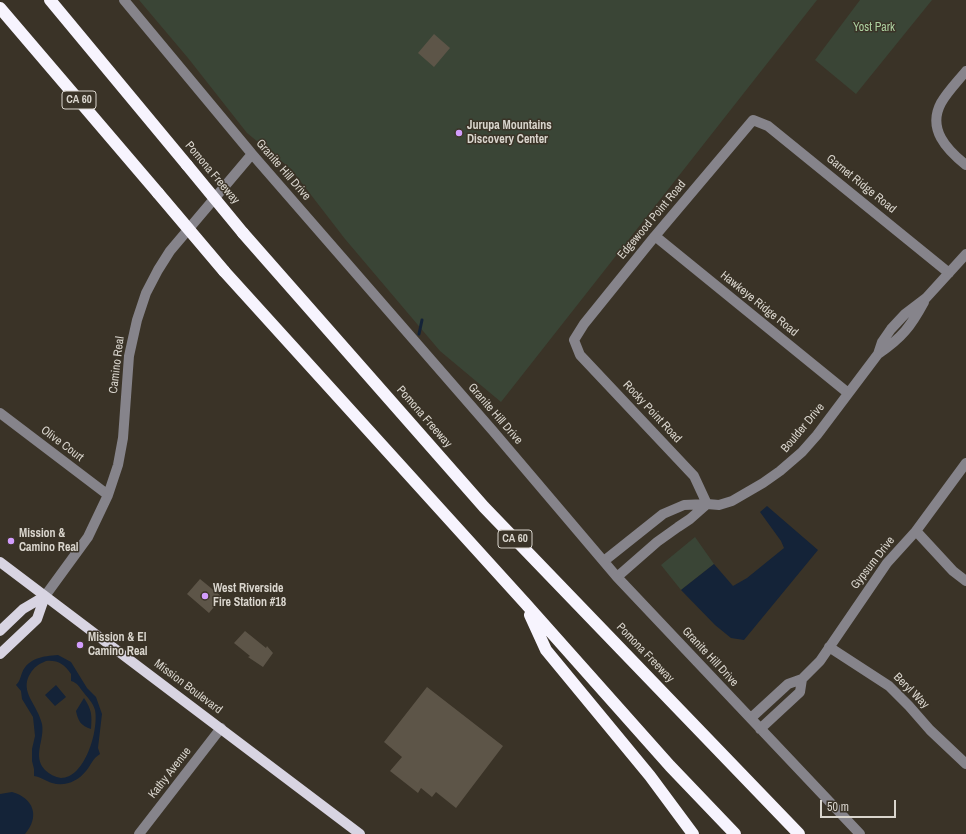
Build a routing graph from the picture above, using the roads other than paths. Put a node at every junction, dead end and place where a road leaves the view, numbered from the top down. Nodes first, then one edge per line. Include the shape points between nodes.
1 (50, 0) edge
2 (124, 0) edge
3 (0, 8) edge
4 (966, 72) edge
5 (754, 120) joint
6 (252, 154) junction
7 (966, 165) edge
8 (655, 236) junction
9 (966, 254) edge
10 (949, 273) junction
11 (574, 340) joint
12 (848, 393) junction
13 (0, 413) edge
14 (966, 464) edge
15 (108, 495) junction
16 (707, 504) junction
17 (670, 512) junction
18 (678, 527) junction
19 (916, 531) junction
20 (604, 561) junction
21 (0, 562) edge
22 (617, 577) junction
23 (966, 581) edge
24 (45, 596) junction
25 (524, 603) junction
26 (0, 631) edge
27 (829, 647) junction
28 (0, 654) edge
29 (802, 679) junction
30 (751, 718) junction
31 (222, 728) junction
32 (760, 729) junction
33 (966, 764) edge
34 (139, 834) edge
35 (360, 834) edge
36 (693, 834) edge
37 (735, 834) edge
38 (799, 834) edge
39 (860, 834) edge

1 - 38 highway, Pomona Freeway / CA 60, bridge via 244,233 484,507
2 - 6 street, Granite Hill Drive
3 - 25 highway, CA 60, bridge via 224,271
4 - 7 street via 942,101 936,121 945,146
5 - 8 street, Edgewood Point Road
5 - 10 street, Garnet Ridge Road via 768,126
6 - 15 street, Camino Real via 170,251 146,293 129,356 123,438 118,465
6 - 20 street, Granite Hill Drive
8 - 11 street, Edgewood Point Road
8 - 12 street, Hawkeye Ridge Road
9 - 10 street, Boulder Drive
10 - 12 street, Boulder Drive via 926,298 907,330 878,354
11 - 16 street, Rocky Point Road via 580,355 694,476
12 - 16 street, Boulder Drive via 817,435 789,464 732,501 718,505
13 - 15 street, Olive Court
14 - 19 street, Gypsum Drive
15 - 24 street, Camino Real via 88,537
16 - 17 street, Boulder Drive via 684,505
16 - 18 street
17 - 18 street
17 - 20 street, Boulder Drive via 663,514
18 - 22 street
19 - 23 street
19 - 27 street, Gypsum Drive via 887,563
20 - 22 street, Granite Hill Drive
21 - 24 main road, Mission Boulevard
22 - 30 street, Granite Hill Drive
24 - 26 main road, Camino Real via 23,609
24 - 28 main road, Camino Real via 37,619
24 - 31 main road, Mission Boulevard
25 - 36 highway via 546,650 650,776
25 - 37 highway, CA 60 via 670,766
27 - 29 street, Gypsum Drive via 820,661
27 - 33 street, Beryl Way via 889,686
29 - 30 street, Gypsum Drive via 788,684
29 - 32 street, Gypsum Drive via 800,692
30 - 32 street, Granite Hill Drive
31 - 34 street, Kathy Avenue
31 - 35 main road, Mission Boulevard
32 - 39 street, Granite Hill Drive

